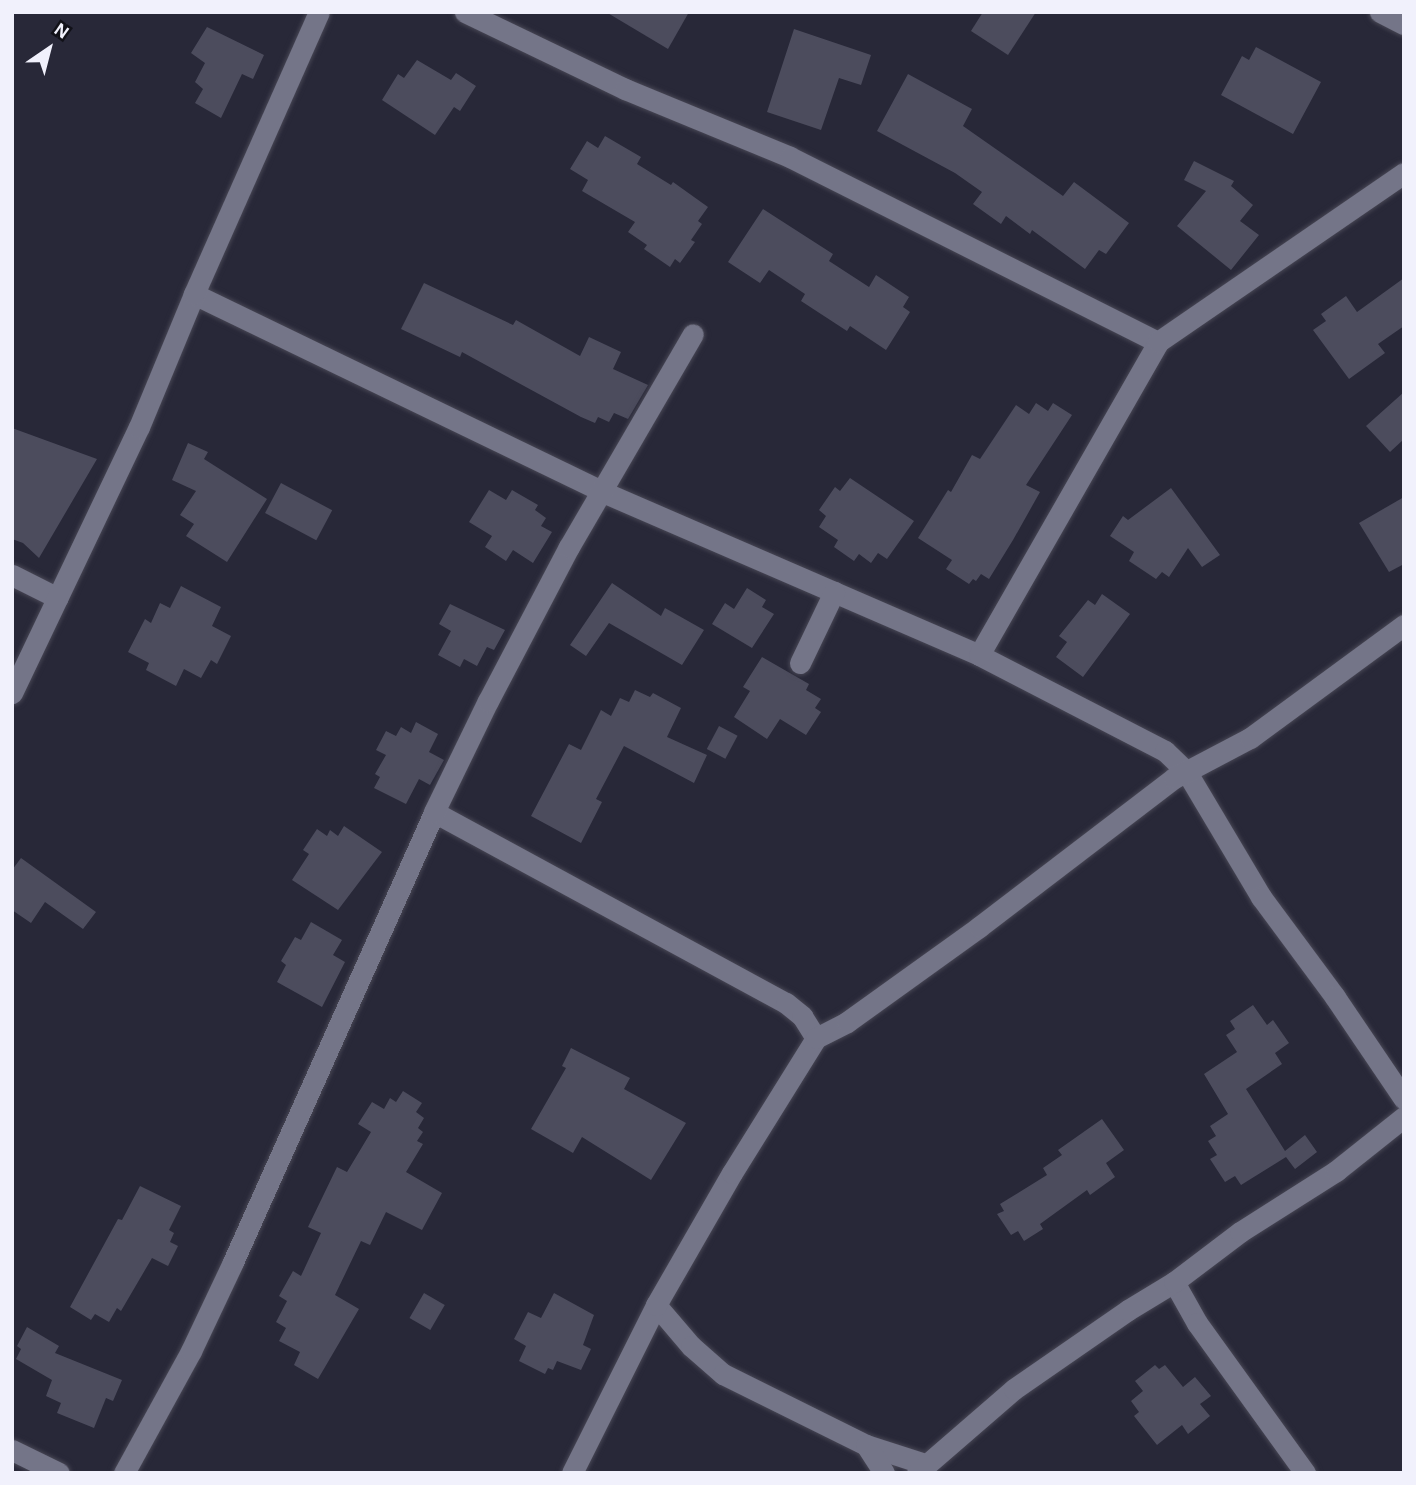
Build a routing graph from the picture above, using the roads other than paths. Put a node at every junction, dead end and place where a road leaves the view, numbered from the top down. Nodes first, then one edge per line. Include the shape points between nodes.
1 (319, 12) edge
2 (465, 12) edge
3 (1380, 12) edge
4 (1404, 24) edge
5 (1404, 173) edge
6 (194, 294) junction
7 (693, 334) dead end
8 (1158, 342) junction
9 (603, 492) junction
10 (12, 575) edge
11 (834, 592) junction
12 (58, 598) junction
13 (1404, 625) edge
14 (979, 655) junction
15 (800, 663) dead end
16 (12, 693) edge
17 (1186, 771) junction
18 (433, 812) junction
19 (816, 1038) junction
20 (1404, 1099) edge
21 (1404, 1117) edge
22 (1174, 1282) junction
23 (656, 1306) junction
24 (866, 1445) junction
25 (12, 1450) edge
26 (921, 1468) edge
27 (59, 1473) edge
28 (124, 1473) edge
29 (572, 1473) edge
30 (884, 1473) edge
31 (1305, 1473) edge

1 - 6 street
2 - 8 street via 625,89 802,163
3 - 4 street
5 - 8 street
6 - 9 street
6 - 12 street via 139,427
7 - 9 street
8 - 14 street
9 - 11 street
9 - 18 street via 569,547
10 - 12 street
11 - 14 street
11 - 15 street
12 - 16 street
13 - 17 street via 1250,738
14 - 17 street via 1146,739
17 - 19 street via 866,1009
17 - 20 street via 1261,897
18 - 19 street via 786,1003 802,1016
18 - 28 street via 233,1262 191,1351
19 - 23 street
21 - 22 street via 1336,1171 1240,1232
22 - 26 street via 1014,1389
22 - 31 street via 1216,1351
23 - 24 street via 723,1374
23 - 29 street
24 - 26 street
24 - 30 street
25 - 27 street

